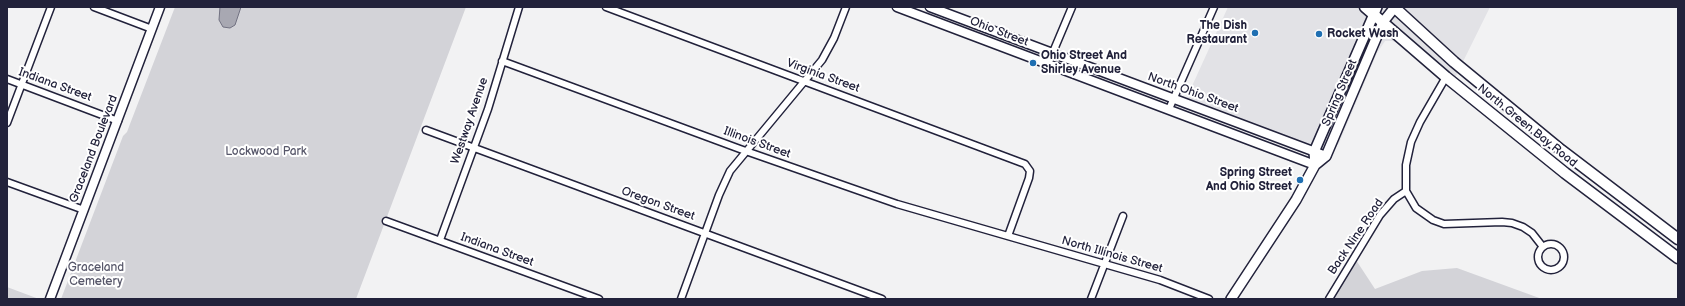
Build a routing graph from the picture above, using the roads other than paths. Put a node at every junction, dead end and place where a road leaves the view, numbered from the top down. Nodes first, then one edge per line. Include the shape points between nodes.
1 (51, 7) edge
2 (94, 7) edge
3 (160, 7) edge
4 (519, 7) edge
5 (606, 7) edge
6 (846, 7) edge
7 (897, 7) edge
8 (930, 7) edge
9 (1072, 7) edge
10 (1214, 7) edge
11 (1366, 7) edge
12 (1394, 7) edge
13 (915, 10) edge
14 (1376, 10) edge
15 (1383, 22) junction
16 (980, 26) junction
17 (152, 29) junction
18 (976, 36) junction
19 (1052, 54) junction
20 (502, 61) junction
21 (1048, 64) junction
22 (1446, 77) junction
23 (7, 79) edge
24 (804, 81) junction
25 (21, 84) junction
26 (1173, 99) junction
27 (1169, 109) junction
28 (118, 121) junction
29 (7, 123) edge
30 (1244, 125) junction
31 (426, 130) dead end
32 (1242, 137) junction
33 (1280, 138) junction
34 (473, 148) junction
35 (1275, 150) junction
36 (746, 151) junction
37 (1314, 152) junction
38 (1326, 156) junction
39 (1315, 165) junction
40 (7, 182) edge
41 (1406, 191) junction
42 (84, 210) junction
43 (1123, 216) dead end
44 (386, 221) dead end
45 (705, 234) junction
46 (1008, 236) junction
47 (1678, 239) edge
48 (440, 240) junction
49 (1543, 247) junction
50 (1678, 258) edge
51 (1104, 264) junction
52 (50, 299) edge
53 (599, 299) edge
54 (682, 299) edge
55 (882, 299) edge
56 (1091, 299) edge
57 (1209, 299) edge
58 (1231, 299) edge
59 (1329, 299) edge

1 - 25 street
2 - 17 street
3 - 17 street, Graceland Boulevard
4 - 20 street, Westway Avenue
5 - 24 street, Virginia Street
6 - 24 street via 828,49
7 - 13 street, Ohio Street
8 - 16 street, Ohio Street
9 - 19 street
10 - 26 street
11 - 14 main road, North Green Bay Road
12 - 15 main road, Spring Street
12 - 47 main road, North Green Bay Road via 1454,62 1561,150
13 - 18 street, Ohio Street
14 - 15 main road, North Green Bay Road
14 - 37 main road, Spring Street
15 - 22 main road, North Green Bay Road
15 - 38 main road, Spring Street
16 - 18 street
16 - 19 street, Ohio Street
17 - 28 street, Graceland Boulevard
18 - 21 street, Ohio Street
19 - 21 street
19 - 26 street, North Ohio Street
20 - 34 street, Westway Avenue
20 - 36 street, Illinois Street
21 - 27 street, North Ohio Street
22 - 41 street via 1411,142 1406,165
22 - 50 main road, North Green Bay Road via 1565,173
23 - 25 street, Indiana Street
24 - 36 street
24 - 46 street, Virginia Street via 1024,164 1029,170 1029,178
25 - 28 street, Indiana Street
25 - 29 street
26 - 27 street
26 - 30 street, North Ohio Street
27 - 32 street, North Ohio Street
28 - 42 street, Graceland Boulevard
30 - 32 street
30 - 33 street, North Ohio Street
31 - 34 street, Oregon Street
32 - 35 street, North Ohio Street
33 - 35 street
33 - 37 street, North Ohio Street
34 - 45 street, Oregon Street
34 - 48 street, Westway Avenue
35 - 39 street, North Ohio Street
36 - 45 street via 724,183
36 - 46 street, Illinois Street via 897,204
37 - 38 street, North Ohio Street
37 - 39 main road, Spring Street
38 - 39 main road, Spring Street
39 - 58 main road, Spring Street via 1296,200
40 - 42 street
41 - 49 street via 1416,208 1433,220 1444,224 1512,223 1532,233
41 - 59 street, Back Nine Road via 1394,199 1380,215
42 - 52 street, Graceland Boulevard
43 - 51 street
44 - 48 street, Indiana Street
45 - 54 street
45 - 55 street, Oregon Street
46 - 51 street, North Illinois Street
48 - 53 street, Indiana Street
49 - 49 street via 1538,254 1539,263 1545,269 1558,268 1564,258 1561,250 1551,244
51 - 56 street
51 - 57 street, North Illinois Street via 1160,280

